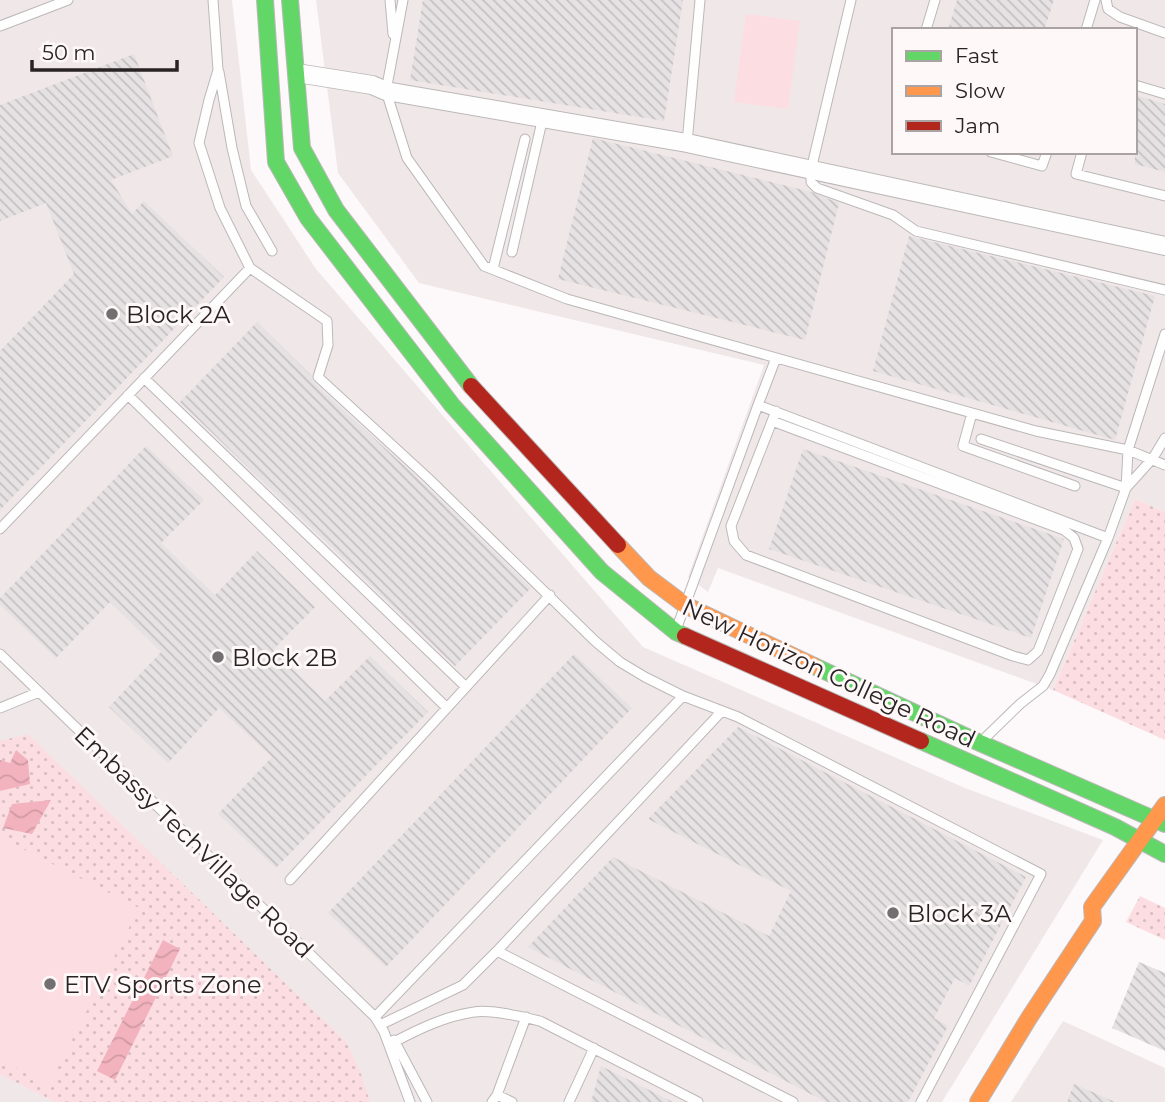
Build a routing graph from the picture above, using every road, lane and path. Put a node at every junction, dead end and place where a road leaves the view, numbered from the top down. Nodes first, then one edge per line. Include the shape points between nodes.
1 (68, 0) edge
2 (213, 0) edge
3 (265, 0) edge
4 (290, 0) edge
5 (390, 0) edge
6 (403, 0) edge
7 (700, 0) edge
8 (851, 0) edge
9 (935, 0) edge
10 (1095, 0) edge
11 (1106, 0) edge
12 (0, 26) edge
13 (927, 28) edge
14 (1087, 28) edge
15 (1165, 33) edge
16 (396, 38) junction
17 (218, 70) junction
18 (297, 73) junction
19 (1137, 86) edge
20 (386, 91) junction
21 (1165, 94) edge
22 (543, 117) junction
23 (525, 139) dead end
24 (687, 143) junction
25 (998, 154) edge
26 (1046, 154) edge
27 (1081, 154) edge
28 (811, 170) junction
29 (1165, 196) edge
30 (1165, 246) edge
31 (272, 251) dead end
32 (512, 252) dead end
33 (250, 268) junction
34 (493, 270) junction
35 (1165, 290) edge
36 (1165, 334) edge
37 (776, 358) junction
38 (144, 378) junction
39 (128, 395) junction
40 (758, 405) junction
41 (776, 411) junction
42 (972, 413) junction
43 (772, 421) junction
44 (1165, 438) edge
45 (981, 439) dead end
46 (1128, 450) junction
47 (1153, 458) junction
48 (1165, 465) edge
49 (1075, 486) dead end
50 (1126, 488) junction
51 (0, 529) edge
52 (1108, 538) junction
53 (550, 595) junction
54 (685, 606) junction
55 (676, 632) junction
56 (0, 654) edge
57 (466, 688) junction
58 (39, 692) junction
59 (683, 696) junction
60 (0, 708) edge
61 (447, 708) junction
62 (722, 711) junction
63 (980, 743) junction
64 (1161, 816) edge
65 (1165, 832) edge
66 (1139, 839) junction
67 (1159, 851) edge
68 (290, 880) dead end
69 (1093, 921) junction
70 (497, 951) junction
71 (526, 1017) junction
72 (380, 1025) junction
73 (396, 1041) junction
74 (594, 1048) junction
75 (494, 1098) edge
76 (410, 1102) edge
77 (427, 1102) edge
78 (512, 1102) edge
79 (569, 1102) edge
80 (698, 1102) edge
81 (793, 1102) edge
82 (921, 1102) edge
83 (978, 1102) edge

1 - 12 lane
2 - 17 lane
3 - 55 main road, New Horizon College Road via 276,162 308,218 452,405 602,572
4 - 18 main road, New Horizon College Road
5 - 16 lane
6 - 16 lane
7 - 24 lane
8 - 28 lane
9 - 13 lane
10 - 14 lane
11 - 15 lane via 1108,9 1120,17
16 - 20 lane
17 - 31 lane via 246,206
17 - 33 lane via 199,143 220,208
18 - 20 street
18 - 54 main road, New Horizon College Road via 302,148 336,210 476,393 649,578
19 - 21 lane
20 - 22 street
20 - 34 lane via 407,158 484,266
22 - 24 street
22 - 32 lane
23 - 34 lane
24 - 28 street
25 - 26 lane via 1042,166
27 - 29 lane via 1076,174
28 - 30 street
28 - 35 lane via 811,182 817,188 892,215 916,231
33 - 38 lane
33 - 53 lane via 327,321 328,345 318,377
34 - 37 lane via 566,299
36 - 46 lane
37 - 40 lane
37 - 42 lane
38 - 39 lane
38 - 57 lane
39 - 51 lane
39 - 61 lane
40 - 41 lane
40 - 54 lane
41 - 43 lane
41 - 52 lane
42 - 46 lane
42 - 49 lane via 963,446
43 - 43 lane via 731,526 734,541 746,555 1013,656 1028,660 1038,651 1078,549 1074,538 1064,530
44 - 47 lane
45 - 50 lane
46 - 47 lane
46 - 50 lane
47 - 48 lane
47 - 50 lane
50 - 52 lane
52 - 63 lane via 1043,686
53 - 57 lane
53 - 59 lane via 621,662
54 - 55 lane
54 - 63 main road, New Horizon College Road
55 - 66 main road, New Horizon College Road
56 - 58 lane, Embassy TechVillage Road
57 - 61 lane
58 - 60 lane
58 - 72 lane, Embassy TechVillage Road
59 - 62 lane
59 - 72 lane
61 - 68 lane
62 - 70 lane
62 - 82 lane via 1041,874
63 - 64 main road, New Horizon College Road
64 - 66 main road
65 - 67 main road
66 - 67 main road, New Horizon College Road
66 - 69 main road via 1092,907
67 - 69 main road via 1105,916
69 - 83 main road
70 - 72 lane via 463,985
70 - 81 lane
71 - 73 lane via 476,1011 429,1024
71 - 74 lane
71 - 75 lane
72 - 73 lane, Embassy TechVillage Road
72 - 76 lane, Embassy TechVillage Road
73 - 77 lane, Embassy TechVillage Road
74 - 79 lane
74 - 80 lane
75 - 78 lane

